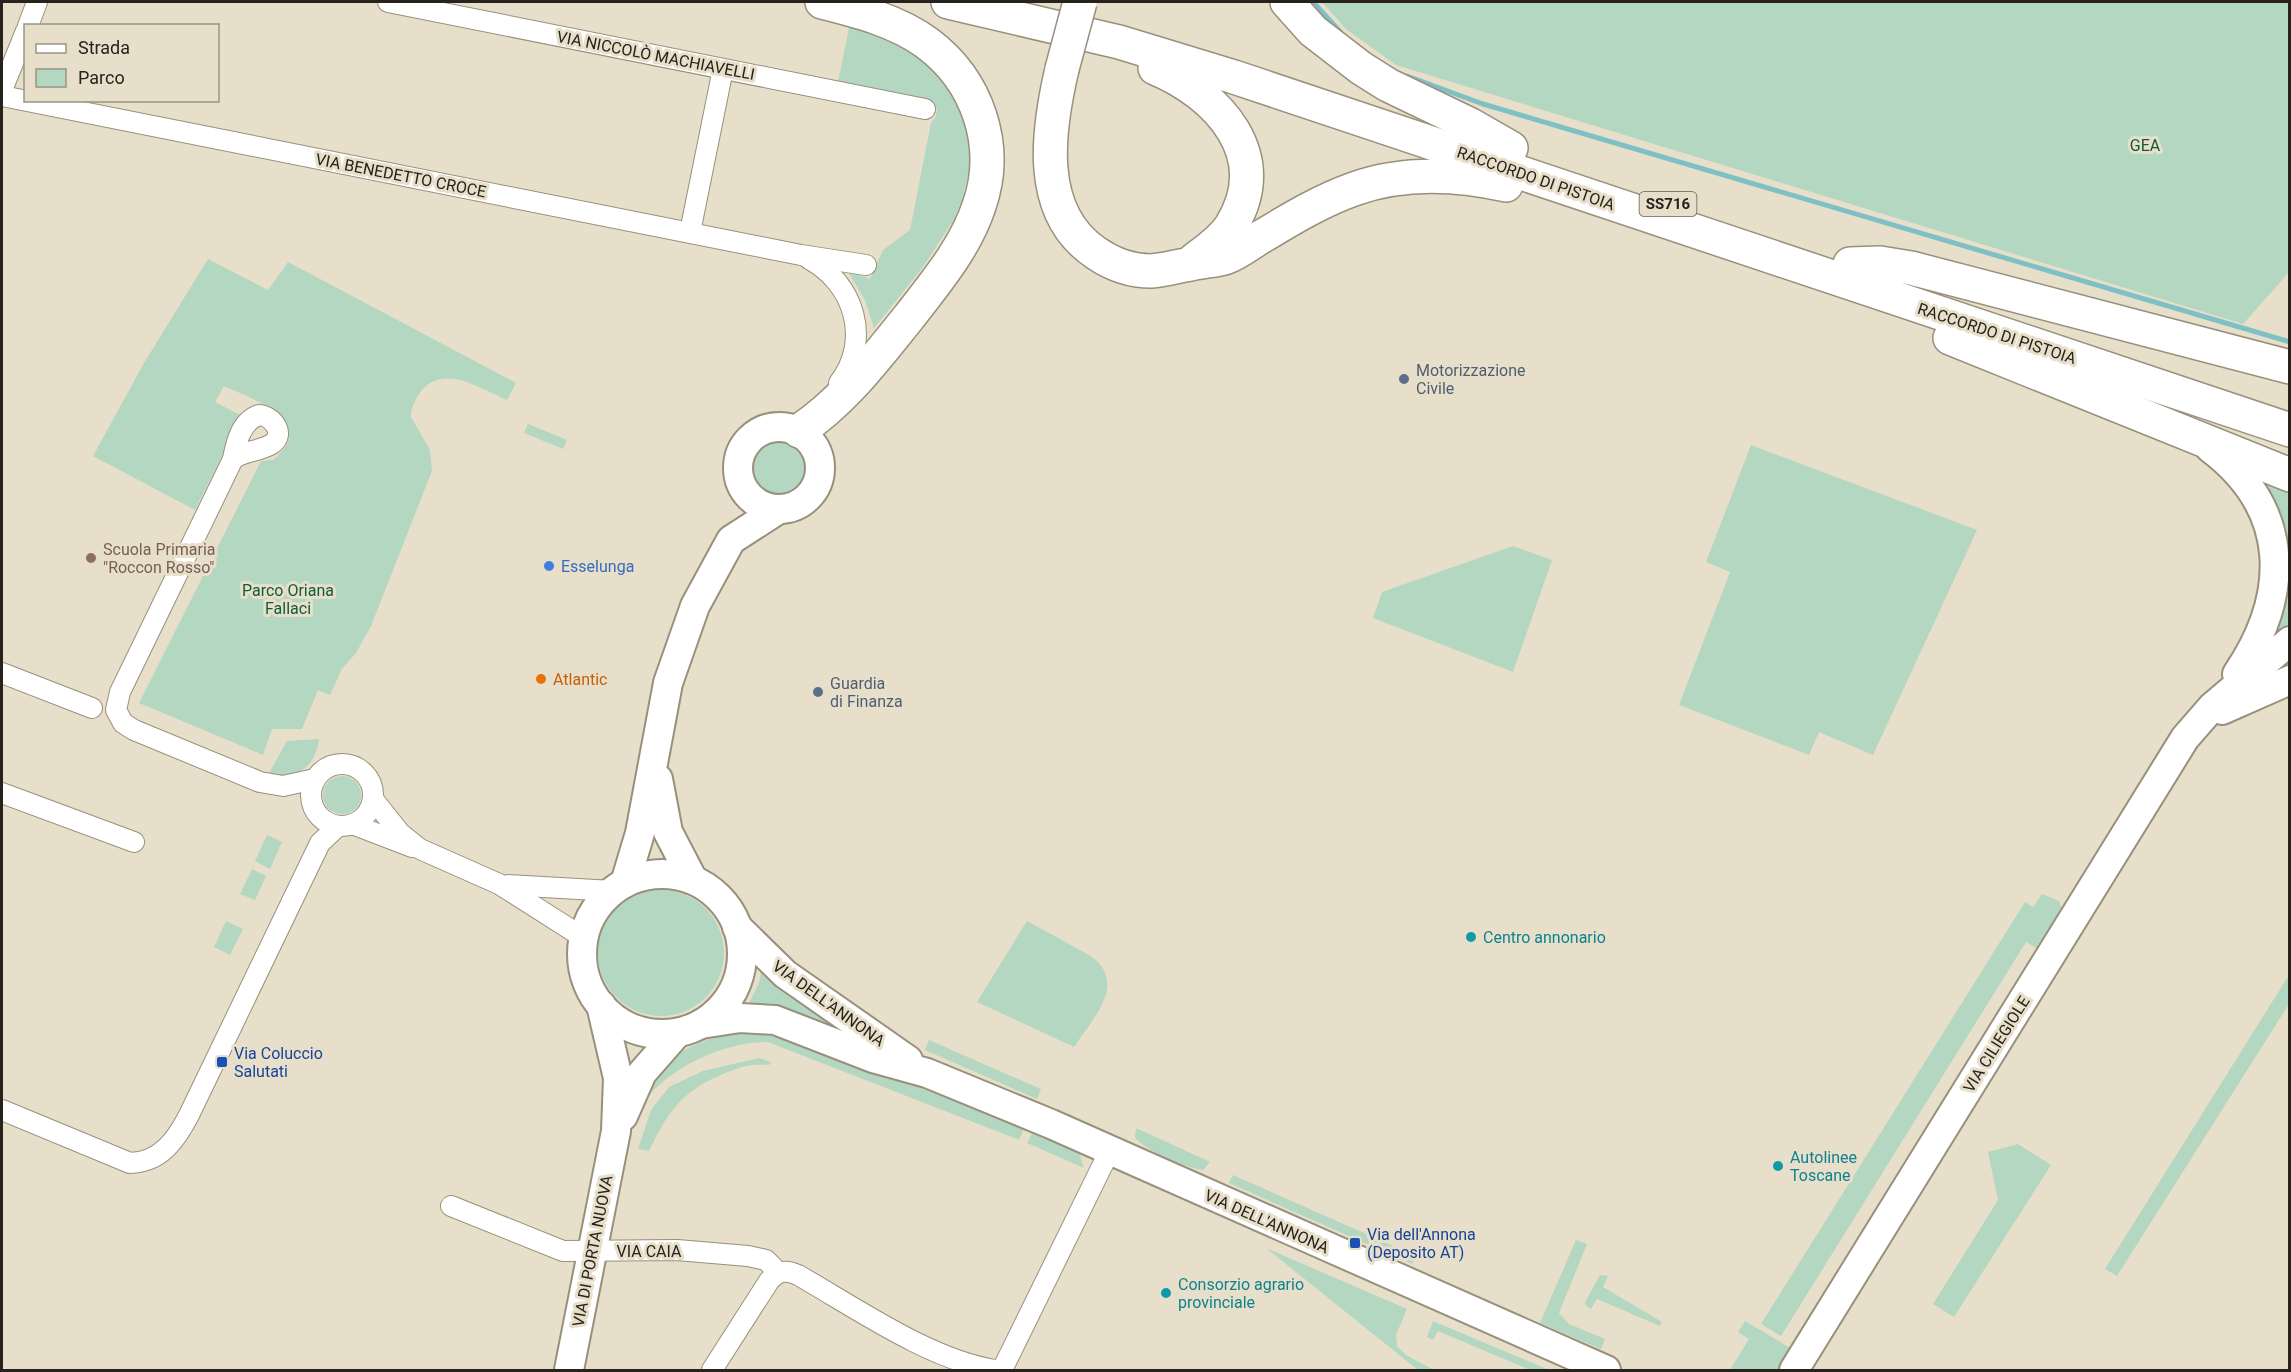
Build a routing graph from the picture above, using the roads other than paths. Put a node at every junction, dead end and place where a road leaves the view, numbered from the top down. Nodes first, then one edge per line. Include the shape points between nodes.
1 (37, 2) edge
2 (388, 2) edge
3 (822, 2) edge
4 (948, 2) edge
5 (1080, 2) edge
6 (1287, 2) edge
7 (1036, 10) edge
8 (29, 24) edge
9 (24, 36) edge
10 (723, 69) junction
11 (2, 90) edge
12 (2, 96) edge
13 (24, 100) edge
14 (32, 102) edge
15 (924, 109) dead end
16 (1511, 148) junction
17 (1651, 216) junction
18 (690, 232) junction
19 (801, 255) junction
20 (1189, 264) junction
21 (866, 265) dead end
22 (1847, 273) junction
23 (2289, 367) edge
24 (2289, 410) edge
25 (795, 430) junction
26 (2289, 430) edge
27 (2194, 437) junction
28 (233, 459) dead end
29 (2289, 475) edge
30 (740, 482) junction
31 (779, 509) junction
32 (731, 540) junction
33 (2289, 641) edge
34 (2, 673) edge
35 (2289, 680) edge
36 (92, 708) dead end
37 (2210, 710) junction
38 (655, 761) junction
39 (315, 779) junction
40 (283, 786) junction
41 (2, 792) edge
42 (373, 799) junction
43 (311, 800) junction
44 (337, 822) junction
45 (134, 842) dead end
46 (420, 849) junction
47 (693, 880) junction
48 (499, 884) junction
49 (619, 887) junction
50 (737, 927) junction
51 (584, 938) junction
52 (601, 1005) junction
53 (689, 1028) junction
54 (927, 1073) junction
55 (2, 1110) edge
56 (616, 1131) junction
57 (1110, 1150) junction
58 (451, 1206) dead end
59 (591, 1252) junction
60 (778, 1272) junction
61 (569, 1371) edge
62 (712, 1371) edge
63 (995, 1371) edge
64 (1002, 1371) edge
65 (1606, 1371) edge
66 (1794, 1371) edge

1 - 8 street
2 - 10 street, VIA NICCOLÒ MACHIAVELLI
3 - 25 highway via 901,28 945,59 976,104 987,140 987,159 980,205 946,269 845,394 826,412
4 - 7 highway, RACCORDO DI PISTOIA / SS716
5 - 20 highway, bridge via 1053,106 1050,154 1052,184 1069,226 1090,249 1127,267 1149,271
6 - 16 highway via 1313,31 1361,68
7 - 16 highway, RACCORDO DI PISTOIA / SS716 via 1202,46
7 - 17 highway, RACCORDO DI PISTOIA / SS716 via 1119,42
7 - 20 highway via 1165,72 1208,99 1229,123 1246,160 1243,198 1223,236
9 - 11 street
10 - 15 street, VIA NICCOLÒ MACHIAVELLI
10 - 18 street
12 - 13 street, VIA BENEDETTO CROCE
14 - 18 street, VIA BENEDETTO CROCE
16 - 22 highway, RACCORDO DI PISTOIA / SS716
17 - 20 highway via 1605,214 1477,178 1410,176 1355,189 1311,208 1227,257
17 - 22 highway, RACCORDO DI PISTOIA / SS716
18 - 19 street, VIA BENEDETTO CROCE
19 - 21 street, VIA BENEDETTO CROCE
19 - 25 street, VIA BENEDETTO CROCE via 830,272 844,289 853,312 855,350 848,370 830,396
22 - 23 highway via 1880,263 1911,268
22 - 24 highway, RACCORDO DI PISTOIA / SS716
22 - 26 highway, RACCORDO DI PISTOIA / SS716
22 - 27 highway via 1945,336
25 - 30 street via 767,428 748,440 739,456
25 - 31 street via 816,449 820,476 805,500
27 - 29 highway
27 - 37 street via 2230,463 2254,489 2268,516 2277,547 2277,584 2268,622 2256,646
28 - 40 street via 120,692 116,710 123,723 134,730 260,782
30 - 31 street via 752,499 764,507
30 - 32 street
31 - 32 street
32 - 38 street via 694,606 677,651 659,720
33 - 37 street, VIA CILIEGIOLE
34 - 36 street
35 - 37 street, VIA CILIEGIOLE
37 - 66 street, VIA CILIEGIOLE via 2185,738
38 - 47 street via 668,832
38 - 49 street via 640,834
39 - 40 street
39 - 42 street via 330,766 353,765 369,779
39 - 43 street
40 - 43 street
41 - 45 street
42 - 44 street via 366,815
42 - 46 street via 394,826
43 - 44 street
44 - 46 street
44 - 55 street via 320,843 180,1131 160,1154 138,1163 116,1160
46 - 48 street
47 - 49 street, VIA DELL'ANNONA via 658,874
47 - 50 street, VIA DELL'ANNONA via 720,899
48 - 49 street
48 - 51 street
49 - 51 street, VIA DELL'ANNONA via 592,915
50 - 53 street, VIA DELL'ANNONA via 742,954 737,982 726,1002
50 - 54 street, VIA DELL'ANNONA via 785,974
51 - 52 street, VIA DELL'ANNONA via 585,977
52 - 53 street, VIA DELL'ANNONA via 635,1029 659,1034
52 - 56 street, VIA DI PORTA NUOVA via 618,1078
53 - 54 street, VIA DELL'ANNONA via 740,1018 776,1020 873,1058
53 - 56 street, VIA DI PORTA NUOVA via 642,1073
54 - 57 street, VIA DELL'ANNONA
56 - 59 street, VIA DI PORTA NUOVA
57 - 64 street
57 - 65 street, VIA DELL'ANNONA
58 - 59 street, VIA CAIA via 563,1251
59 - 60 street, VIA CAIA via 677,1250 748,1256 766,1260
59 - 61 street, VIA DI PORTA NUOVA
60 - 62 street
60 - 63 street, VIA CAIA via 798,1275 945,1356

